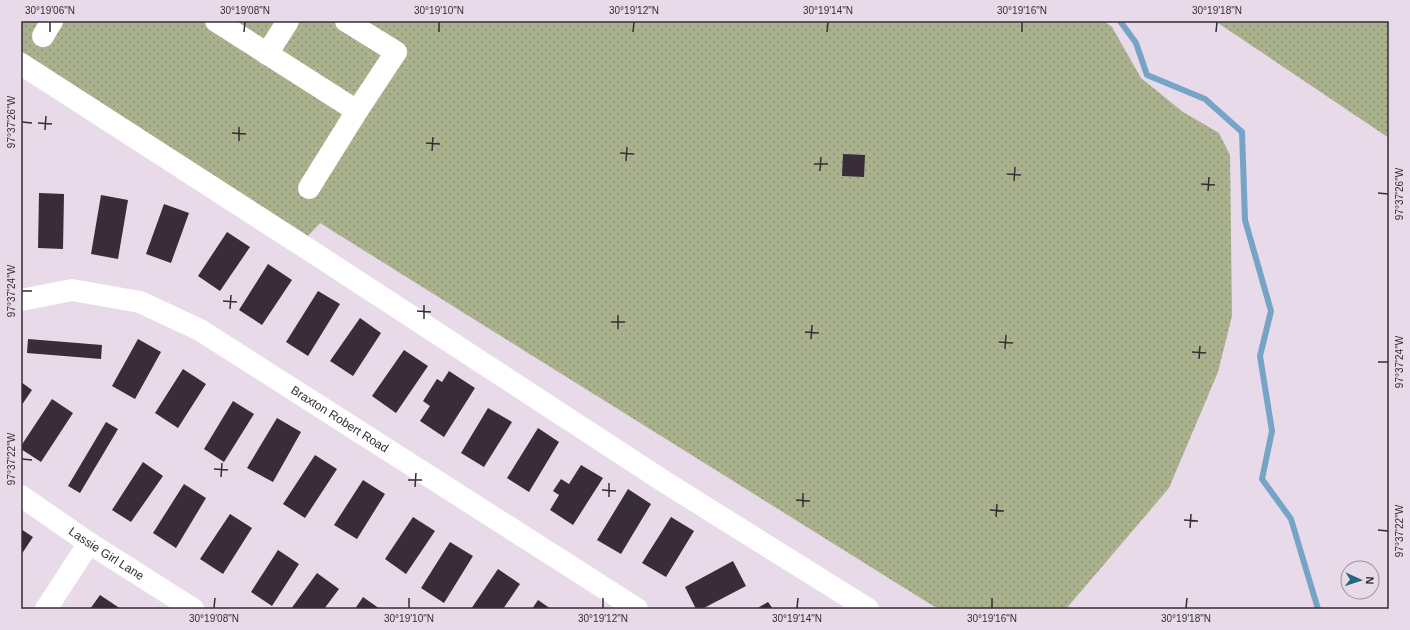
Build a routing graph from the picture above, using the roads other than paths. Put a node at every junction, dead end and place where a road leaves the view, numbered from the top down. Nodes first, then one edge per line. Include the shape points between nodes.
1 (216, 21) edge
2 (288, 21) edge
3 (346, 21) edge
4 (267, 54) junction
5 (21, 64) edge
6 (357, 111) junction
7 (309, 188) dead end
8 (21, 300) edge
9 (21, 496) edge
10 (88, 543) junction
11 (46, 609) edge
12 (193, 609) edge
13 (637, 609) edge
14 (868, 609) edge

1 - 4 street
2 - 4 street
3 - 6 street via 396,52
4 - 6 street
5 - 14 street via 668,484
6 - 7 street
8 - 13 street, Braxton Robert Road via 72,290 140,302 200,330
9 - 10 street, Lassie Girl Lane
10 - 11 street
10 - 12 street, Lassie Girl Lane

